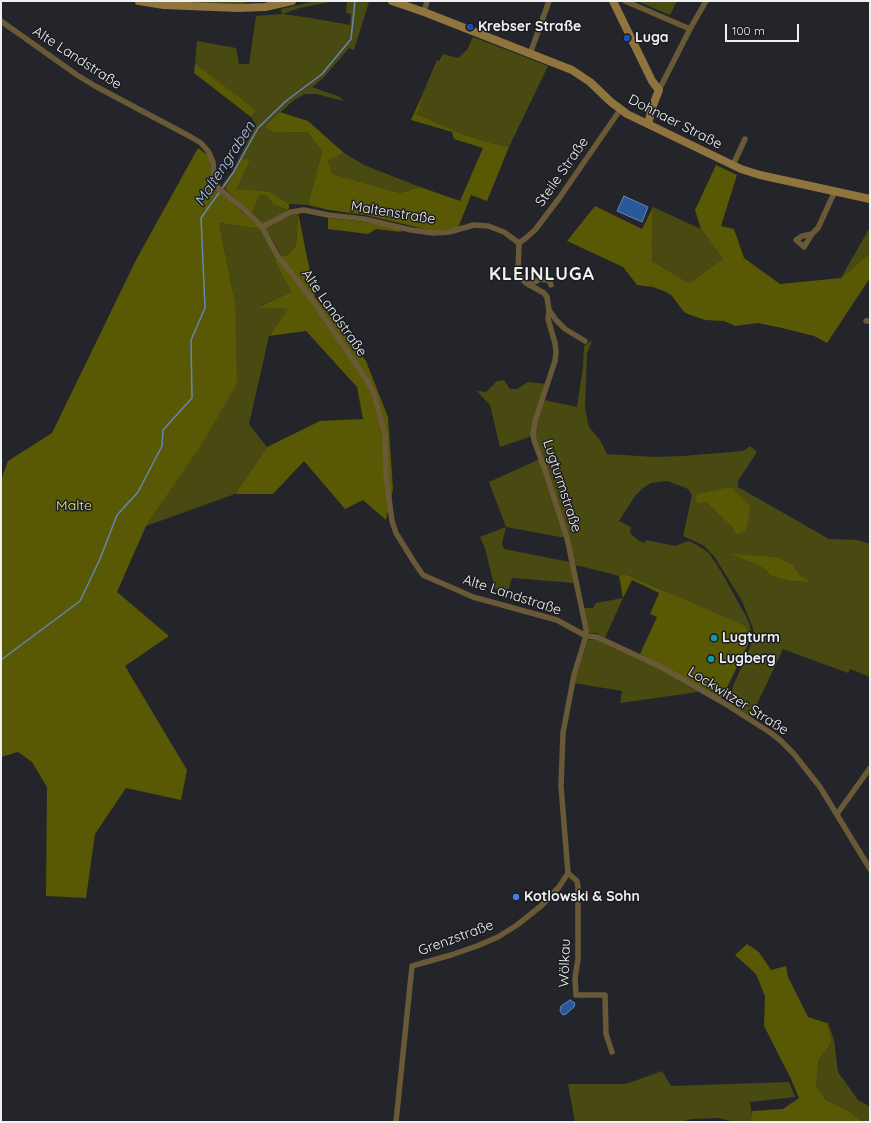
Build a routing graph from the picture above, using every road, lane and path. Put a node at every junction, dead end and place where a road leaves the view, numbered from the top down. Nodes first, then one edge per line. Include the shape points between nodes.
1 (139, 1) edge
2 (292, 1) edge
3 (392, 1) edge
4 (427, 1) edge
5 (548, 1) edge
6 (613, 1) edge
7 (625, 1) edge
8 (706, 1) edge
9 (253, 4) edge
10 (424, 12) junction
11 (1, 21) edge
12 (690, 29) junction
13 (530, 54) junction
14 (659, 90) junction
15 (620, 110) junction
16 (648, 124) junction
17 (745, 139) dead end
18 (733, 165) junction
19 (834, 191) junction
20 (870, 199) edge
21 (262, 227) junction
22 (812, 234) dead end
23 (519, 243) junction
24 (529, 284) junction
25 (551, 285) dead end
26 (549, 310) junction
27 (585, 342) dead end
28 (586, 636) junction
29 (870, 768) edge
30 (837, 814) junction
31 (870, 869) edge
32 (568, 873) junction
33 (612, 1052) dead end
34 (396, 1122) edge

1 - 9 main road via 179,6
2 - 9 main road
3 - 10 main road, Dohnaer Straße
4 - 10 street
5 - 13 street
6 - 14 main road via 652,81
7 - 12 street
8 - 12 street
10 - 13 main road, Dohnaer Straße
11 - 21 street, Alte Landstraße via 95,86 201,143 212,156 214,178 221,191
12 - 14 street
13 - 15 main road, Dohnaer Straße via 582,76
14 - 16 main road
15 - 16 main road, Dohnaer Straße
15 - 23 street, Steile Straße via 535,230
16 - 18 main road, Dohnaer Straße
17 - 18 street
18 - 19 main road, Dohnaer Straße via 754,174
19 - 20 main road, Dohnaer Straße
19 - 22 street via 818,228
21 - 23 street, Maltenstraße via 291,212 304,210 432,233 449,232 474,225 488,226 504,232
21 - 28 street, Alte Landstraße via 277,255 310,298 374,394 385,435 386,476 392,521 396,533 418,569 423,575 473,597 556,620
23 - 24 street via 518,272
24 - 25 street via 540,279 547,280
24 - 26 street, Lugturmstraße via 547,297
26 - 27 street via 562,326
26 - 28 street, Lugturmstraße via 548,319 556,357 533,434 566,538
28 - 30 street, Lockwitzer Straße via 597,637 661,667 771,733 794,754
28 - 32 street via 574,675 563,732 561,786
29 - 30 street
30 - 31 street, Lockwitzer Straße
32 - 33 street, Wölkau via 577,881 578,887 576,995 604,995 606,1034
32 - 34 street, Grenzstraße via 541,906 498,937 412,966

